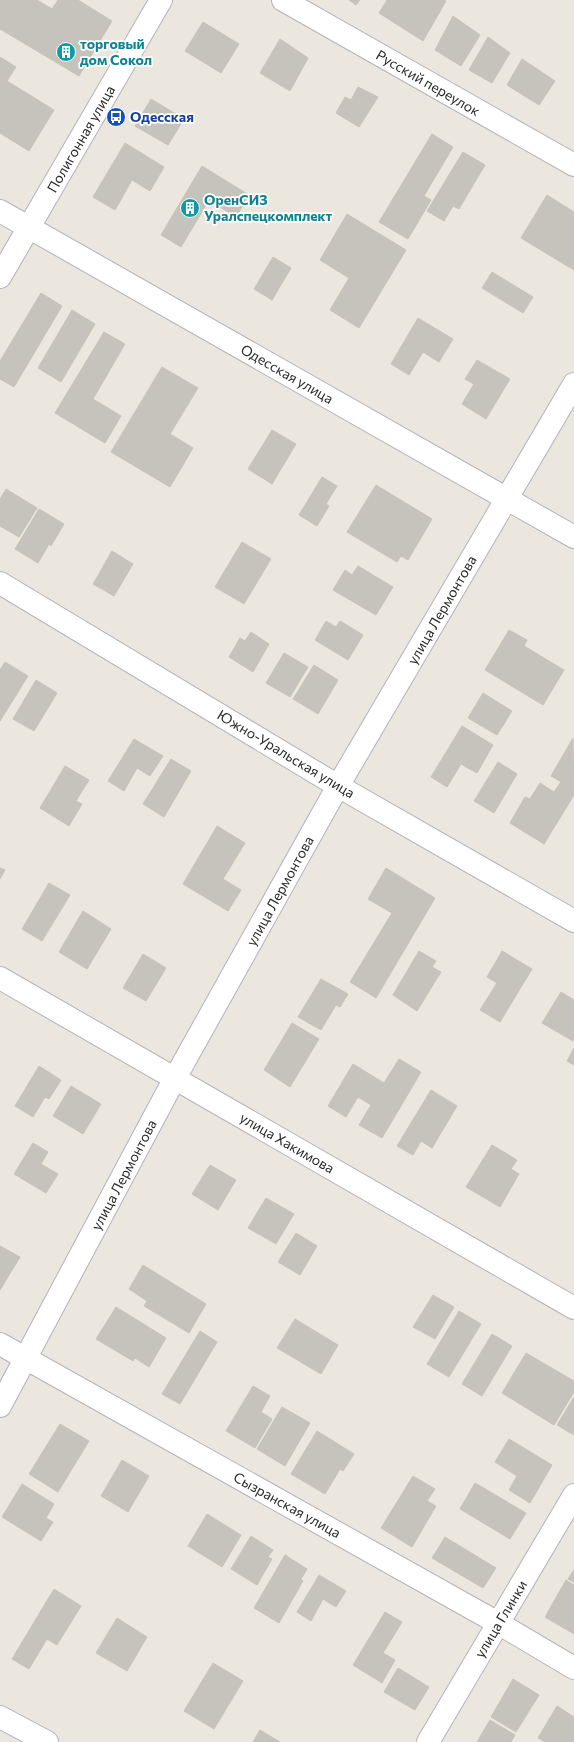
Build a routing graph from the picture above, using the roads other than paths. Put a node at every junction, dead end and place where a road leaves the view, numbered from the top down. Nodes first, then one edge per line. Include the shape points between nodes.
1 (161, 0) edge
2 (283, 0) edge
3 (574, 165) edge
4 (0, 211) edge
5 (29, 228) junction
6 (0, 277) edge
7 (574, 384) edge
8 (506, 499) junction
9 (574, 537) edge
10 (0, 583) edge
11 (338, 786) junction
12 (574, 920) edge
13 (0, 978) edge
14 (176, 1078) junction
15 (574, 1308) edge
16 (0, 1344) edge
17 (26, 1358) junction
18 (0, 1406) edge
19 (574, 1495) edge
20 (498, 1623) junction
21 (574, 1668) edge
22 (0, 1717) edge
23 (47, 1742) edge
24 (428, 1742) edge

1 - 5 street, Полигонная улица
2 - 3 street, Русский переулок
4 - 5 street, Одесская улица
5 - 6 street, Полигонная улица
5 - 8 street, Одесская улица
7 - 8 street, улица Лермонтова
8 - 9 street, Одесская улица
8 - 11 street, улица Лермонтова
10 - 11 street, Южно-Уральская улица
11 - 12 street, Южно-Уральская улица
11 - 14 street, улица Лермонтова
13 - 14 street, улица Хакимова
14 - 15 street, улица Хакимова
14 - 17 street, улица Лермонтова
16 - 17 street, Сызранская улица
17 - 18 street, улица Лермонтова
17 - 20 street, Сызранская улица
19 - 20 street, улица Глинки
20 - 21 street, Сызранская улица
20 - 24 street, улица Глинки
22 - 23 street

